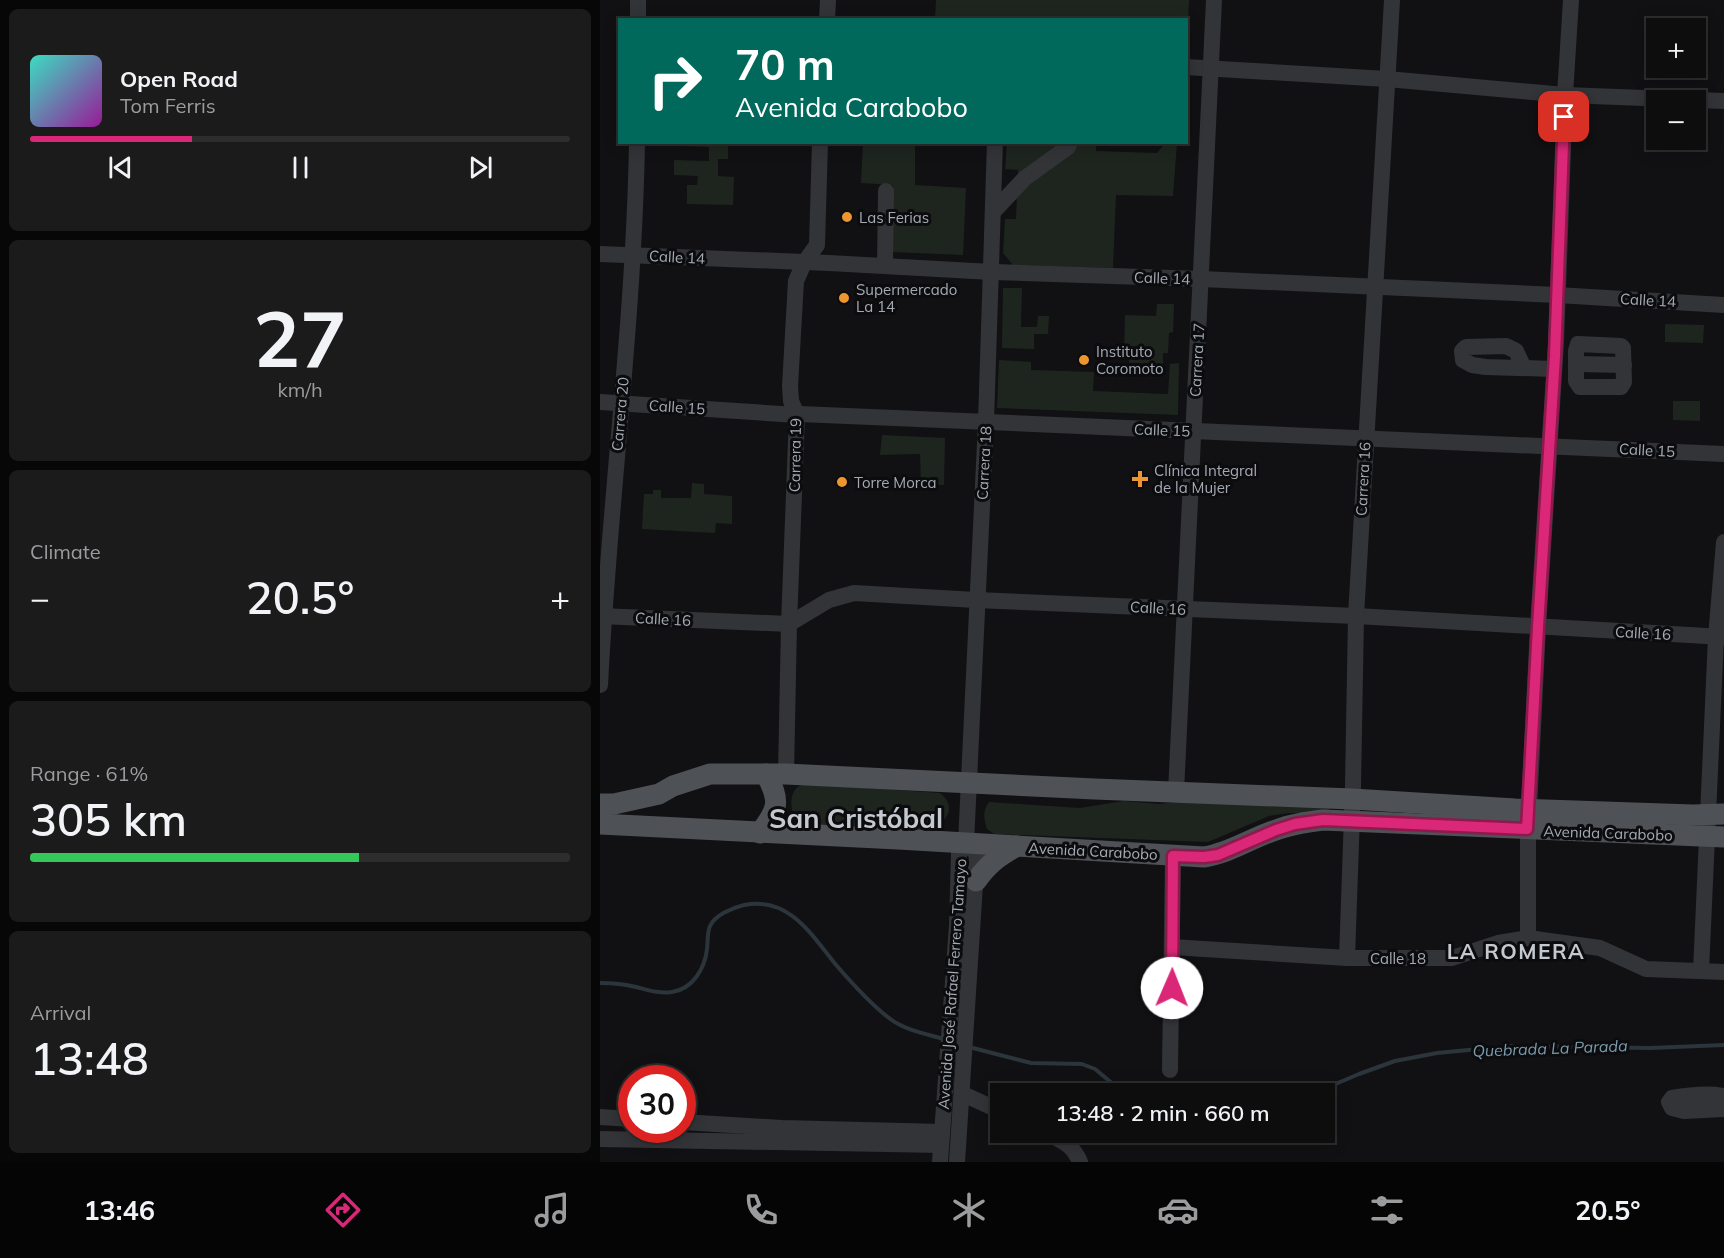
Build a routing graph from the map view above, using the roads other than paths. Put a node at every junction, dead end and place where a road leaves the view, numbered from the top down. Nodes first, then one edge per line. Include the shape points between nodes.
1 (639, 0) edge
2 (828, 0) edge
3 (1214, 0) edge
4 (1392, 0) edge
5 (1571, 0) edge
6 (639, 18) edge
7 (827, 18) edge
8 (1188, 67) edge
9 (1211, 68) junction
10 (1387, 79) junction
11 (1565, 95) junction
12 (1724, 101) edge
13 (637, 144) edge
14 (820, 144) edge
15 (995, 144) edge
16 (1069, 144) edge
17 (885, 192) dead end
18 (994, 211) junction
19 (600, 254) edge
20 (632, 255) junction
21 (804, 263) junction
22 (885, 266) junction
23 (992, 272) junction
24 (1202, 279) junction
25 (1375, 286) junction
26 (1557, 295) junction
27 (1724, 305) edge
28 (1556, 343) junction
29 (1578, 344) junction
30 (1576, 364) junction
31 (1624, 365) junction
32 (1524, 368) dead end
33 (1554, 369) junction
34 (600, 402) edge
35 (621, 404) junction
36 (797, 415) junction
37 (986, 422) junction
38 (1193, 431) junction
39 (1365, 439) junction
40 (1550, 446) junction
41 (1724, 454) edge
42 (1724, 542) edge
43 (976, 600) junction
44 (1184, 609) junction
45 (602, 616) edge
46 (1356, 616) junction
47 (789, 624) junction
48 (1538, 627) junction
49 (1720, 637) edge
50 (600, 685) edge
51 (776, 774) junction
52 (969, 783) junction
53 (1176, 792) junction
54 (1352, 799) junction
55 (600, 804) edge
56 (1716, 814) edge
57 (1528, 819) junction
58 (1352, 821) junction
59 (600, 824) edge
60 (760, 833) junction
61 (792, 834) junction
62 (1715, 837) edge
63 (966, 843) junction
64 (1017, 846) junction
65 (1173, 856) junction
66 (976, 881) junction
67 (1528, 938) junction
68 (1172, 947) junction
69 (1347, 958) junction
70 (1701, 971) junction
71 (1724, 972) edge
72 (1170, 1070) dead end
73 (963, 1094) junction
74 (1724, 1096) edge
75 (990, 1106) edge
76 (1724, 1109) edge
77 (600, 1117) edge
78 (618, 1118) edge
79 (696, 1123) edge
80 (600, 1139) edge
81 (1066, 1143) edge
82 (941, 1146) edge
83 (957, 1162) edge
84 (1080, 1162) edge

1 - 6 street
2 - 7 street
3 - 9 street, Carrera 17
4 - 10 street, Carrera 16
5 - 11 street
8 - 9 street
9 - 10 street
9 - 24 street, Carrera 17
10 - 11 street
10 - 25 street, Carrera 16
11 - 12 street
11 - 26 street
13 - 20 street, Carrera 20
14 - 21 street, Carrera 19 via 817,245
15 - 18 street, Carrera 18
16 - 18 street via 1024,178
17 - 22 street
18 - 23 street, Carrera 18
19 - 20 street, Calle 14
20 - 21 street, Calle 14
20 - 35 street, Carrera 20
21 - 22 street, Calle 14
21 - 36 street, Carrera 19 via 796,281 790,386
22 - 23 street, Calle 14
23 - 24 street, Calle 14
23 - 37 street, Carrera 18
24 - 25 street, Calle 14
24 - 38 street, Carrera 17
25 - 26 street, Calle 14
25 - 39 street, Carrera 16
26 - 27 street, Calle 14
26 - 28 street
28 - 29 street
28 - 33 street
29 - 30 street
29 - 31 street via 1621,346
30 - 31 street
30 - 31 street via 1580,387 1621,387
32 - 33 street
33 - 40 street
34 - 35 street, Calle 15
35 - 36 street, Calle 15
35 - 45 street, Carrera 20
36 - 37 street, Calle 15
36 - 47 street, Carrera 19
37 - 38 street, Calle 15
37 - 43 street, Carrera 18
38 - 39 street, Calle 15
38 - 44 street, Carrera 17
39 - 40 street, Calle 15
39 - 46 street, Carrera 16
40 - 41 street, Calle 15
40 - 48 street
42 - 49 street
43 - 44 street, Calle 16
43 - 47 street, Calle 16 via 854,593 829,600
43 - 52 street, Carrera 18
44 - 46 street, Calle 16
44 - 53 street, Carrera 17
45 - 47 street, Calle 16
45 - 50 street, Carrera 20
46 - 48 street, Calle 16
46 - 54 street, Carrera 16
47 - 51 street, Carrera 19
48 - 49 street, Calle 16
48 - 57 street
49 - 56 street
51 - 52 main road, Avenida Carabobo
51 - 55 main road, Avenida Carabobo via 710,774 659,794
51 - 60 main road via 773,816
51 - 61 main road
52 - 53 main road, Avenida Carabobo
52 - 63 street, Carrera 18
53 - 54 main road, Avenida Carabobo
54 - 57 main road, Avenida Carabobo
54 - 58 street, Carrera 16
56 - 57 main road, Avenida Carabobo
56 - 62 street
57 - 58 main road, Avenida Carabobo
57 - 62 main road, Avenida Carabobo
57 - 67 street
58 - 65 main road, Avenida Carabobo via 1295,824 1218,855
58 - 69 street, Carrera 16
59 - 60 main road, Avenida Carabobo
60 - 61 main road, Avenida Carabobo
61 - 63 main road, Avenida Carabobo
62 - 70 street
63 - 64 main road, Avenida Carabobo
63 - 66 street, Avenida José Rafael Ferrero Tamayo via 977,854
63 - 82 street, Avenida José Rafael Ferrero Tamayo via 959,853
64 - 65 main road, Avenida Carabobo
64 - 66 main road via 987,866
65 - 68 street
66 - 73 street, Avenida José Rafael Ferrero Tamayo
67 - 69 street, Calle 18 via 1497,943 1452,958
67 - 70 street, Calle 18 via 1600,948 1646,969
68 - 69 street, Calle 18
68 - 72 street
70 - 71 street, Calle 18
73 - 75 street
73 - 83 street, Avenida José Rafael Ferrero Tamayo
74 - 76 street via 1684,1096 1670,1102 1672,1108 1684,1111
77 - 78 street
79 - 82 street
80 - 82 street
81 - 84 street

